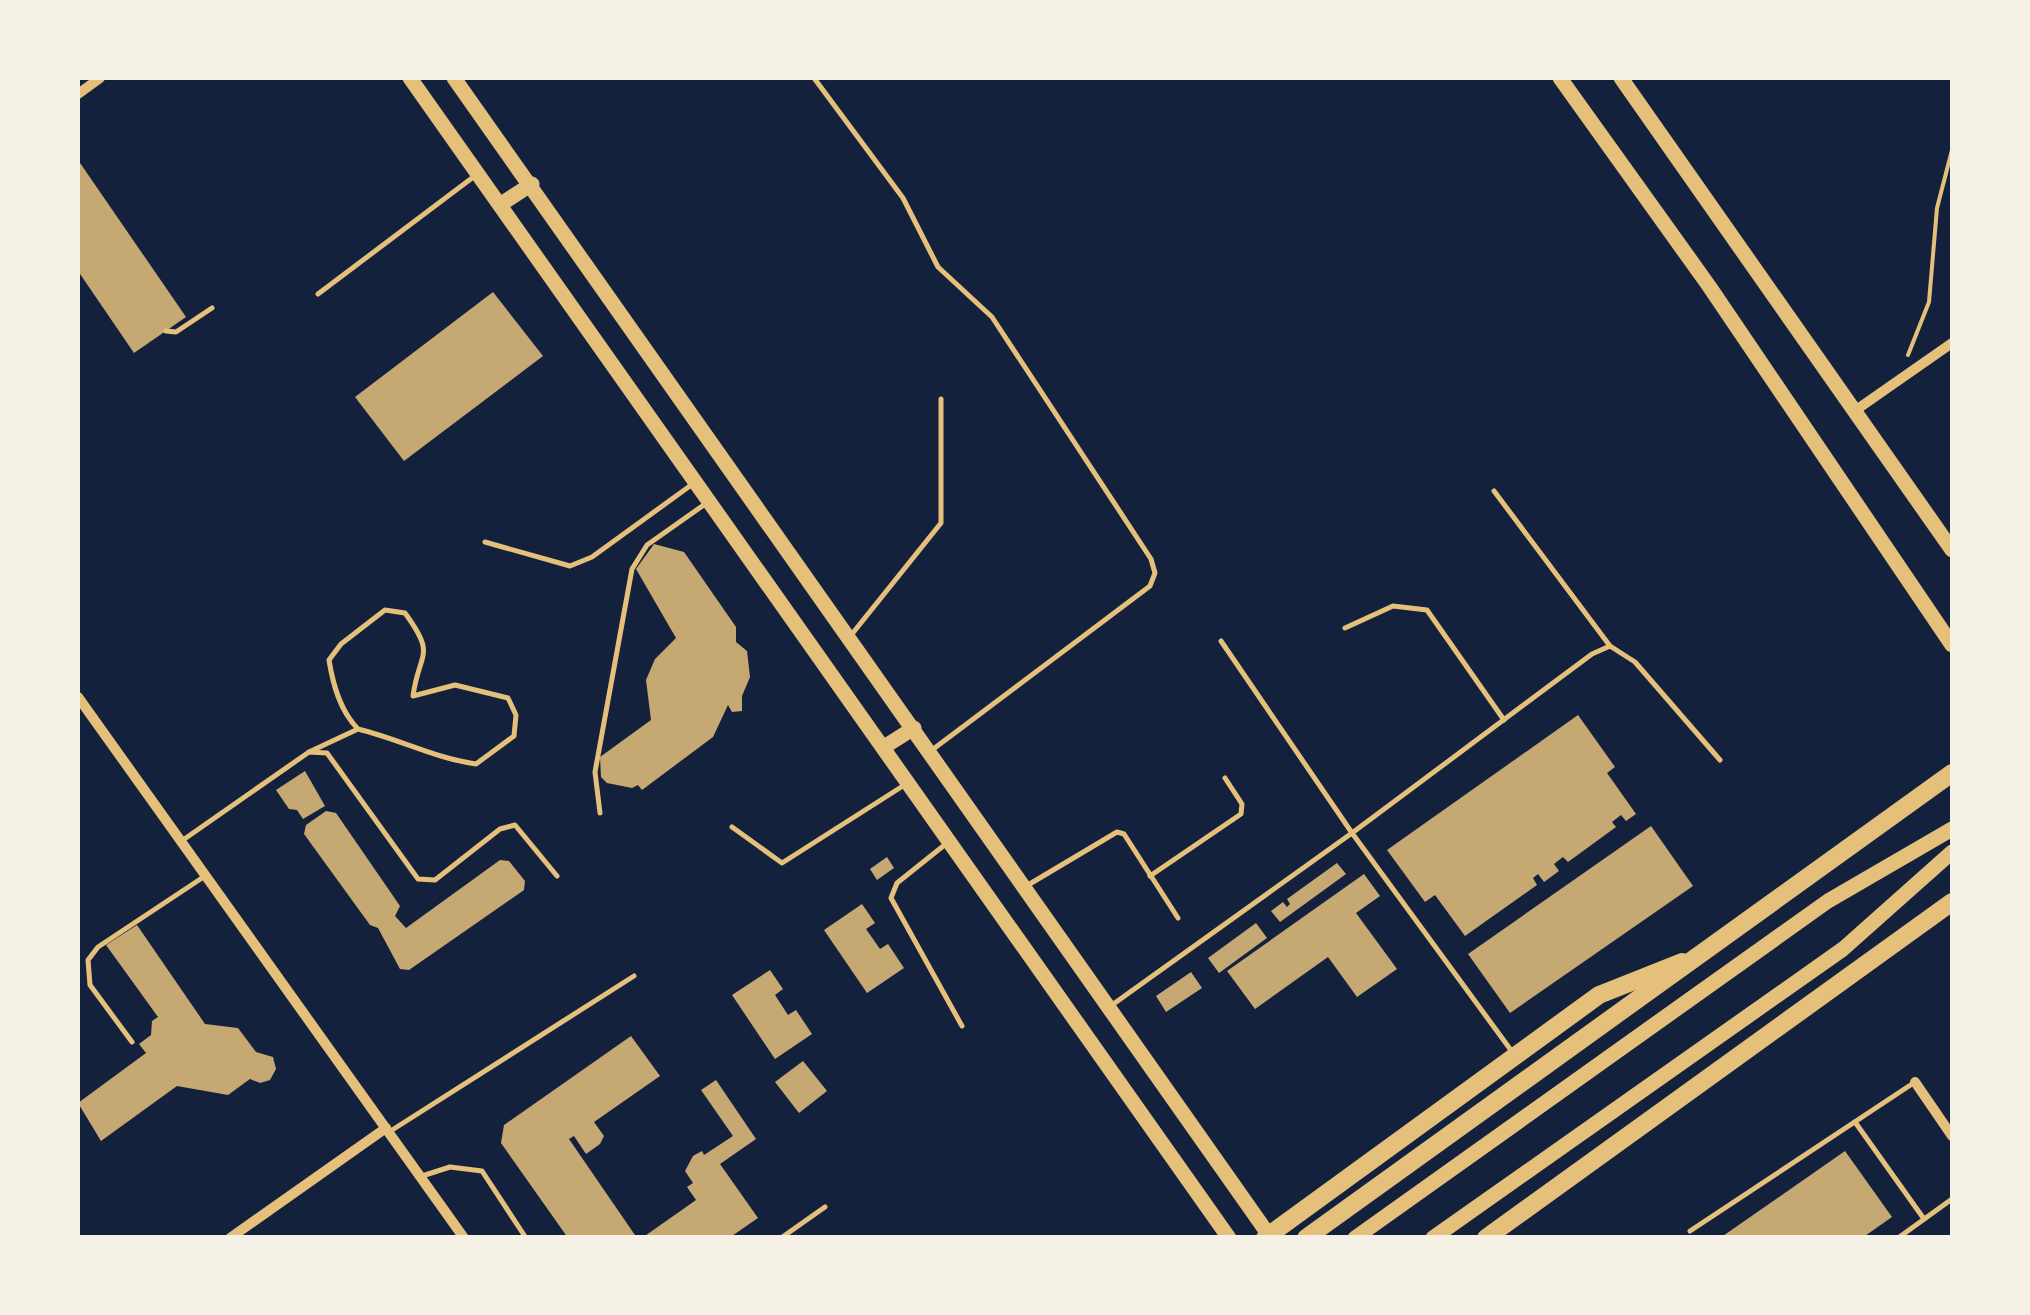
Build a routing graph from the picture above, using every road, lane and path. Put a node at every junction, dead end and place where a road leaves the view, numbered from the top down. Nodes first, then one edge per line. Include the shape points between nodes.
1 (100, 78) edge
2 (410, 78) edge
3 (454, 78) edge
4 (814, 78) edge
5 (1560, 78) edge
6 (1620, 78) edge
7 (78, 94) edge
8 (1952, 150) edge
9 (478, 173) junction
10 (532, 184) junction
11 (501, 204) junction
12 (318, 294) dead end
13 (212, 308) dead end
14 (166, 331) dead end
15 (1952, 343) edge
16 (1906, 375) junction
17 (941, 399) dead end
18 (1856, 410) junction
19 (696, 482) junction
20 (1494, 491) dead end
21 (710, 500) junction
22 (485, 542) dead end
23 (1952, 550) edge
24 (1345, 628) dead end
25 (851, 636) junction
26 (1220, 640) dead end
27 (1610, 646) junction
28 (1952, 646) edge
29 (78, 697) edge
30 (1504, 720) junction
31 (914, 728) junction
32 (358, 729) junction
33 (884, 748) junction
34 (309, 752) junction
35 (930, 752) junction
36 (1720, 760) dead end
37 (1952, 772) edge
38 (1225, 778) dead end
39 (908, 783) junction
40 (600, 813) dead end
41 (732, 828) dead end
42 (1952, 828) edge
43 (1352, 833) junction
44 (950, 841) junction
45 (181, 842) junction
46 (1952, 852) edge
47 (205, 876) junction
48 (556, 876) dead end
49 (1150, 876) junction
50 (1026, 887) junction
51 (1952, 902) edge
52 (1178, 918) dead end
53 (1701, 955) junction
54 (634, 976) dead end
55 (1109, 1006) junction
56 (962, 1026) dead end
57 (132, 1042) dead end
58 (1515, 1056) junction
59 (1915, 1082) joint
60 (1855, 1122) junction
61 (387, 1130) junction
62 (1952, 1136) edge
63 (420, 1176) junction
64 (1952, 1199) edge
65 (825, 1207) dead end
66 (1924, 1219) junction
67 (1690, 1231) dead end
68 (1268, 1237) edge
69 (230, 1238) edge
70 (464, 1238) edge
71 (526, 1238) edge
72 (780, 1238) edge
73 (1228, 1238) edge
74 (1306, 1238) edge
75 (1355, 1238) edge
76 (1434, 1238) edge
77 (1486, 1238) edge
78 (1898, 1238) edge

1 - 7 street
2 - 9 main road
3 - 10 main road
4 - 35 lane via 903,198 938,268 992,317 1154,572 1150,586
5 - 28 main road
6 - 18 main road
8 - 16 path via 1937,208 1929,302
9 - 11 main road
9 - 12 lane
10 - 11 main road
10 - 25 main road
11 - 19 main road
13 - 14 lane via 176,332
15 - 16 street
16 - 18 street
17 - 25 lane via 941,524
18 - 23 main road
19 - 21 main road
19 - 22 lane via 592,558 570,566
20 - 27 lane
21 - 33 main road
21 - 40 lane via 646,545 632,569 595,772
24 - 30 lane via 1394,606 1427,610
25 - 31 main road
26 - 43 lane
27 - 30 lane
27 - 36 lane via 1636,662
29 - 45 street
30 - 43 lane
31 - 33 main road
31 - 35 main road
32 - 32 lane via 348,720 329,660 385,610 405,613 422,637 426,657 413,696 455,685 508,698 516,715 514,736 476,764 441,759
32 - 34 lane
33 - 39 main road
34 - 45 lane
34 - 48 lane via 328,753 418,879 435,880 500,829 515,825
35 - 50 main road
37 - 53 main road
38 - 49 lane via 1242,814
39 - 41 lane via 782,863
39 - 44 main road
42 - 75 main road via 1828,901
43 - 55 lane
43 - 58 lane
44 - 56 lane via 897,883 891,898
44 - 73 main road
45 - 47 street
46 - 76 main road via 1843,949
47 - 57 lane via 88,960 90,985
47 - 61 street
49 - 50 lane via 1117,832
49 - 52 lane
50 - 55 main road
51 - 77 main road
53 - 58 main road via 1599,995
53 - 74 main road
54 - 61 lane
55 - 68 main road
58 - 68 main road
59 - 60 lane
59 - 62 street
60 - 66 lane
60 - 67 lane
61 - 63 street
61 - 69 street
63 - 70 street
63 - 71 lane via 450,1167 482,1171
64 - 66 lane
65 - 72 lane
66 - 78 lane

